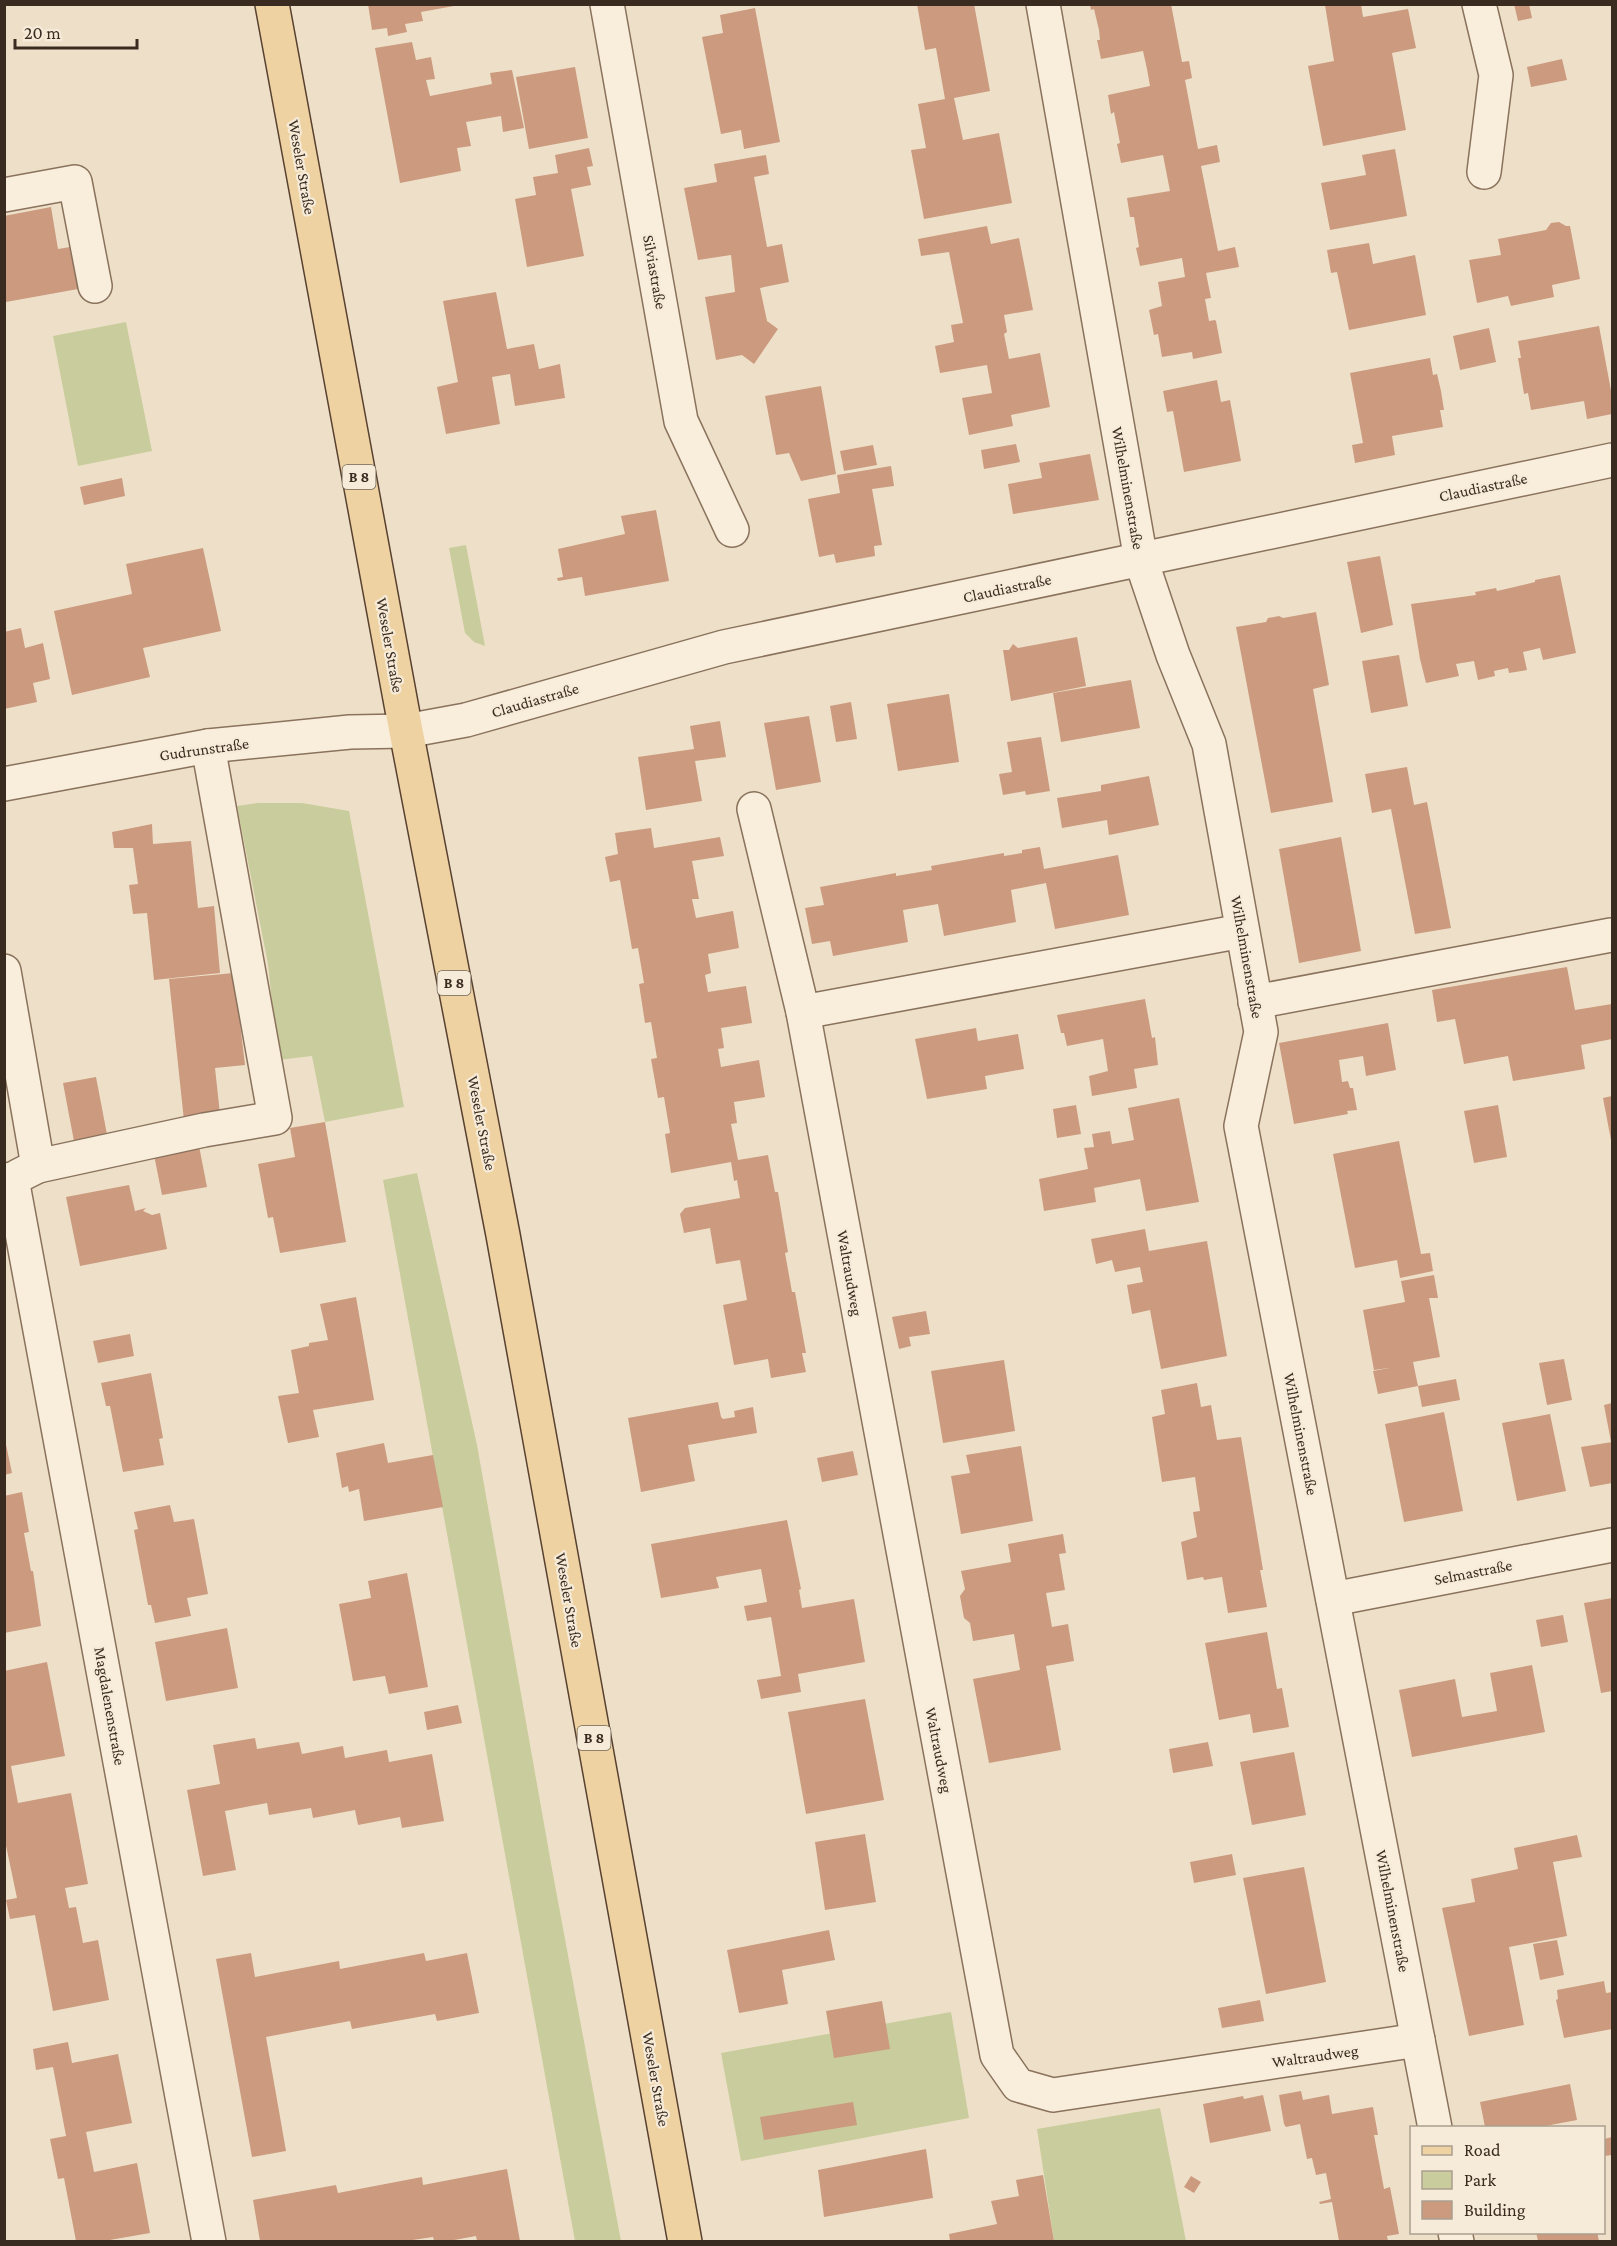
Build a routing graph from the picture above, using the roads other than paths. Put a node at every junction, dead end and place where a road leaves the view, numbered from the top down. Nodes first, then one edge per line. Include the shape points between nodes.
1 (272, 4) edge
2 (607, 4) edge
3 (1043, 4) edge
4 (1479, 4) edge
5 (1484, 172) dead end
6 (4, 195) edge
7 (94, 286) dead end
8 (1612, 460) edge
9 (732, 530) dead end
10 (1141, 560) junction
11 (406, 731) junction
12 (208, 746) junction
13 (4, 784) edge
14 (754, 809) dead end
15 (1242, 931) junction
16 (1611, 935) dead end
17 (4, 971) edge
18 (1255, 1002) junction
19 (803, 1011) junction
20 (18, 1175) edge
21 (1612, 1545) edge
22 (1333, 1599) junction
23 (1418, 2040) junction
24 (1435, 2126) edge
25 (209, 2241) edge
26 (686, 2241) edge

1 - 11 main road, Weseler Straße / B 8
2 - 9 street, Silviastraße via 681,421
3 - 10 street, Wilhelminenstraße
4 - 5 street via 1496,75
6 - 7 street via 75,182
8 - 10 street, Claudiastraße
10 - 11 street, Claudiastraße via 724,647 466,720
10 - 15 street, Wilhelminenstraße via 1209,744
11 - 12 street, Gudrunstraße via 350,732
11 - 26 main road, Weseler Straße / B 8 via 503,1235
12 - 13 street, Gudrunstraße
12 - 20 street via 275,1118 204,1130
14 - 19 street, Waltraudweg
15 - 18 street, Wilhelminenstraße
15 - 19 street
16 - 18 street
17 - 20 street, Magdalenenstraße
18 - 22 street, Wilhelminenstraße via 1261,1032 1241,1126
19 - 23 street, Waltraudweg via 997,2055 1018,2085 1053,2095
20 - 25 street, Magdalenenstraße
21 - 22 street, Selmastraße
22 - 23 street, Wilhelminenstraße
23 - 24 street, Wilhelminenstraße

